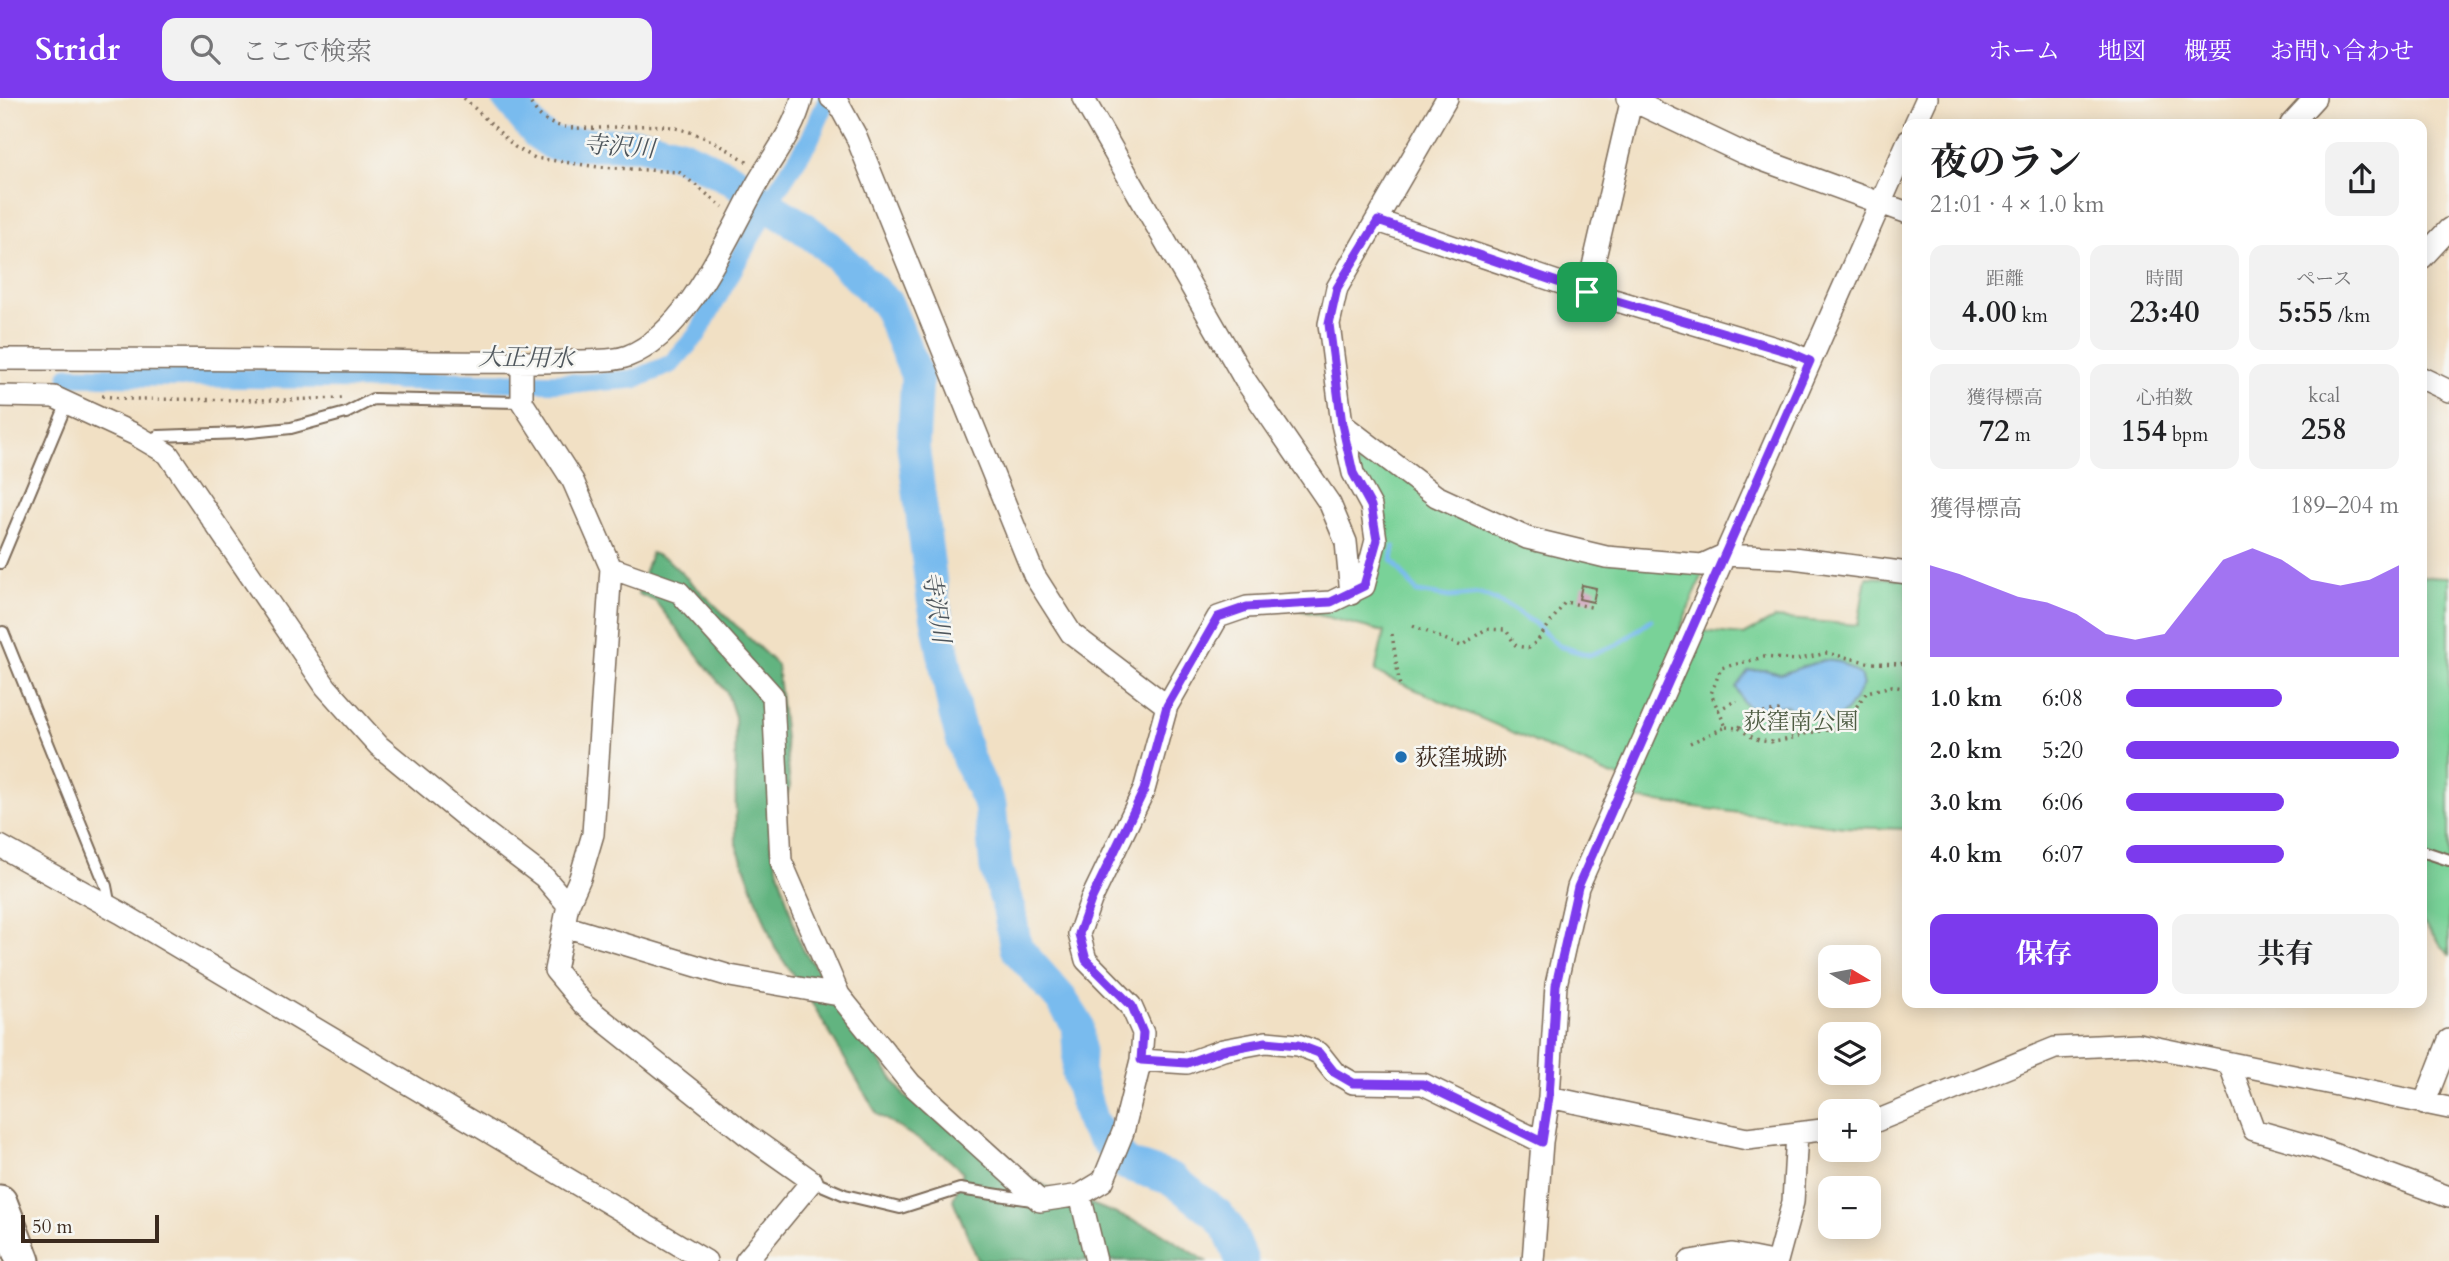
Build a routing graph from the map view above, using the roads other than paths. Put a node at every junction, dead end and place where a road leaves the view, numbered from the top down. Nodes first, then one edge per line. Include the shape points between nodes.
1 (802, 98) edge
2 (1083, 98) edge
3 (1447, 98) edge
4 (1927, 98) edge
5 (2315, 98) edge
6 (1630, 99) edge
7 (834, 101) edge
8 (1917, 119) edge
9 (2296, 119) edge
10 (1902, 154) edge
11 (1880, 204) junction
12 (1902, 211) edge
13 (1378, 221) junction
14 (2449, 229) edge
15 (2427, 253) edge
16 (1587, 292) junction
17 (0, 359) edge
18 (1810, 361) junction
19 (522, 368) junction
20 (2427, 380) edge
21 (2449, 391) edge
22 (0, 396) edge
23 (522, 399) junction
24 (67, 403) junction
25 (1342, 424) junction
26 (144, 442) junction
27 (1724, 555) junction
28 (0, 563) edge
29 (611, 568) junction
30 (1902, 572) edge
31 (1351, 594) junction
32 (3, 632) dead end
33 (1167, 706) junction
34 (0, 846) edge
35 (2427, 853) edge
36 (2449, 860) edge
37 (110, 907) junction
38 (566, 916) junction
39 (839, 995) junction
40 (2449, 1040) edge
41 (1141, 1060) junction
42 (2229, 1063) junction
43 (1549, 1097) junction
44 (2424, 1104) junction
45 (2449, 1108) edge
46 (1881, 1119) edge
47 (1818, 1130) edge
48 (1797, 1133) junction
49 (1542, 1142) junction
50 (812, 1181) junction
51 (1080, 1195) junction
52 (2449, 1197) edge
53 (1040, 1201) junction
54 (0, 1202) edge
55 (23, 1261) edge
56 (706, 1261) edge
57 (746, 1261) edge
58 (1096, 1261) edge
59 (1533, 1261) edge
60 (1690, 1261) edge
61 (1767, 1261) edge
62 (1777, 1261) edge

1 - 19 street via 797,119 722,251 672,325 628,356
2 - 31 street via 1245,380 1331,504 1346,542
3 - 13 street
4 - 8 street
5 - 9 street
6 - 11 street via 1743,153
6 - 16 street
7 - 33 street via 856,136 1034,575 1071,633
10 - 11 street
11 - 12 street
11 - 18 street
13 - 16 street
13 - 25 street via 1337,288 1329,324
14 - 15 street
16 - 18 street
17 - 19 street via 287,359
18 - 27 street
19 - 23 street
20 - 21 street
22 - 24 street via 54,397
23 - 26 lane via 373,398 346,413 291,428 158,436
23 - 29 street via 573,481
24 - 26 street
24 - 28 lane
25 - 27 street via 1436,496 1527,538 1606,557 1702,565
25 - 31 street via 1353,473 1371,506 1377,540 1364,586
26 - 38 street via 168,454 326,687 379,746 544,877
27 - 30 street via 1793,558
27 - 43 street via 1578,887 1556,985
29 - 38 street via 593,834
29 - 39 street via 679,592 773,696 781,861
31 - 33 street via 1331,602 1247,607 1218,617
32 - 37 lane via 106,886
33 - 41 street via 1144,790 1079,934 1086,960 1132,1006 1143,1033
34 - 37 street
35 - 36 lane
37 - 56 street
38 - 39 street via 730,975
38 - 50 street via 555,970 584,1005
39 - 53 street via 911,1084
40 - 44 street
41 - 49 street via 1187,1063 1266,1042 1298,1045 1319,1053 1334,1072 1353,1083 1423,1084
41 - 51 street via 1123,1132 1103,1181
42 - 44 street
42 - 46 street via 2138,1044 2055,1048
42 - 52 street via 2254,1130
43 - 48 street via 1747,1139
43 - 49 street
44 - 45 street
47 - 48 street
48 - 62 street via 1793,1202
49 - 59 street
50 - 53 lane via 845,1195 900,1208 960,1189
50 - 57 street
51 - 53 street
51 - 58 street
54 - 55 main road
60 - 61 street via 1732,1254

